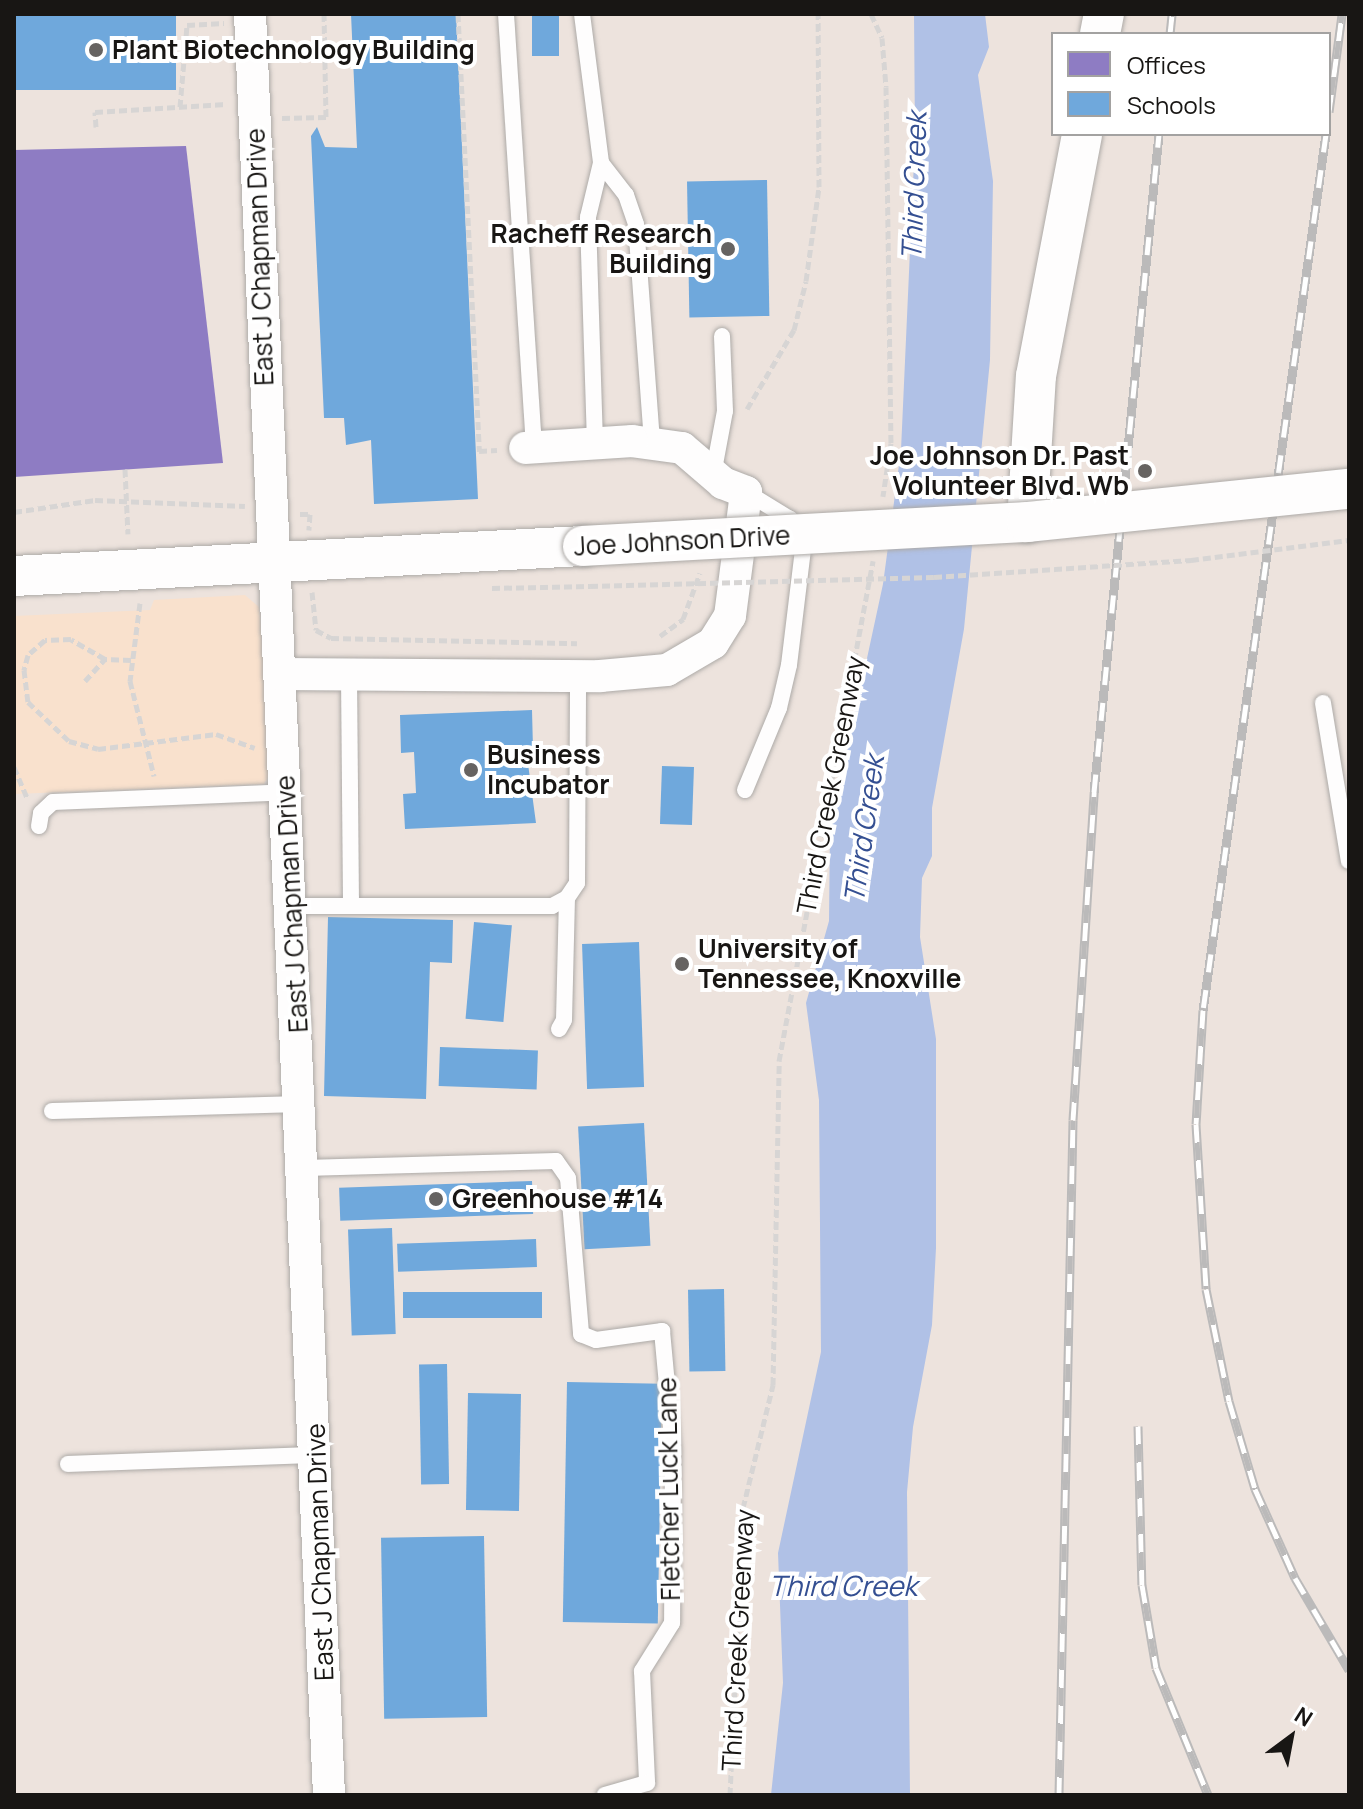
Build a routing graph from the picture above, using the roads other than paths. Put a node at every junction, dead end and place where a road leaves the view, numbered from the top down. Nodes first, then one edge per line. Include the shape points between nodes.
1 (506, 14) edge
2 (582, 14) edge
3 (241, 18) edge
4 (1082, 136) edge
5 (601, 163) junction
6 (722, 336) dead end
7 (595, 443) junction
8 (652, 444) junction
9 (530, 448) joint
10 (713, 475) junction
11 (1349, 489) edge
12 (746, 492) junction
13 (1027, 522) junction
14 (273, 559) junction
15 (14, 576) edge
16 (280, 674) junction
17 (349, 675) junction
18 (578, 676) junction
19 (1323, 703) dead end
20 (745, 790) dead end
21 (287, 792) junction
22 (40, 820) road end
23 (1349, 861) edge
24 (567, 898) junction
25 (291, 906) junction
26 (351, 906) junction
27 (559, 1029) dead end
28 (301, 1104) junction
29 (52, 1111) dead end
30 (304, 1168) junction
31 (317, 1455) junction
32 (68, 1464) dead end
33 (329, 1795) edge
34 (605, 1795) edge

1 - 9 lane
2 - 5 lane
3 - 14 street, East J Chapman Drive via 254,102
4 - 13 street via 1036,376
5 - 7 lane via 588,217
5 - 8 lane via 626,195 636,224
6 - 10 lane via 725,411
7 - 8 street
7 - 9 street
8 - 10 street via 682,448
10 - 12 street
11 - 13 street, Joe Johnson Drive, bridge
12 - 18 street via 730,616 713,643 667,670
12 - 20 lane via 790,519 803,549 779,708
13 - 14 street, Joe Johnson Drive, bridge
14 - 15 street, Joe Johnson Drive
14 - 16 street, East J Chapman Drive
16 - 17 street
16 - 21 street, East J Chapman Drive
17 - 18 street
17 - 26 lane
18 - 24 lane via 577,883
19 - 23 lane
21 - 22 lane via 53,802
21 - 25 street, East J Chapman Drive
24 - 26 lane via 552,906
24 - 27 lane via 564,1020
25 - 26 lane
25 - 28 street, East J Chapman Drive
28 - 29 lane
28 - 30 street, East J Chapman Drive
30 - 31 street, East J Chapman Drive
30 - 34 lane, Fletcher Luck Lane via 556,1161 568,1178 581,1334 596,1340 662,1331 673,1449 672,1623 642,1671 647,1783
31 - 32 lane
31 - 33 street, East J Chapman Drive

